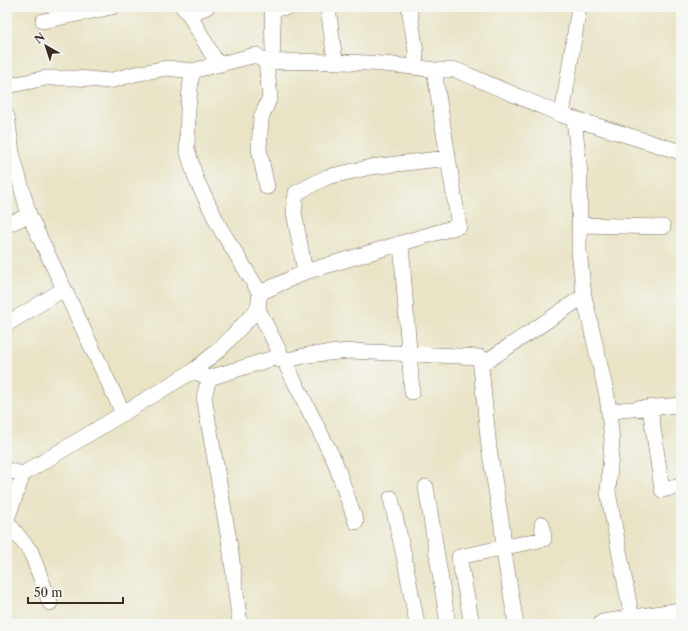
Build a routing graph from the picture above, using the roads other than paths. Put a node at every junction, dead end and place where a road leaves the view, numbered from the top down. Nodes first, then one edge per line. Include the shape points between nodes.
1 (112, 7) edge
2 (207, 7) edge
3 (289, 7) edge
4 (328, 7) edge
5 (409, 7) edge
6 (579, 7) edge
7 (272, 8) edge
8 (186, 10) edge
9 (43, 21) dead end
10 (270, 56) junction
11 (335, 61) junction
12 (218, 65) junction
13 (416, 67) junction
14 (434, 70) junction
15 (192, 71) junction
16 (7, 86) edge
17 (7, 116) edge
18 (568, 117) junction
19 (681, 152) edge
20 (10, 153) edge
21 (448, 158) junction
22 (267, 187) dead end
23 (29, 215) junction
24 (7, 225) edge
25 (579, 225) junction
26 (663, 227) dead end
27 (401, 243) junction
28 (305, 272) junction
29 (64, 289) junction
30 (260, 293) junction
31 (584, 296) junction
32 (258, 309) junction
33 (7, 324) edge
34 (410, 354) junction
35 (284, 361) junction
36 (481, 365) junction
37 (193, 371) junction
38 (209, 378) junction
39 (412, 392) dead end
40 (681, 405) edge
41 (650, 407) junction
42 (123, 412) junction
43 (609, 413) junction
44 (7, 470) edge
45 (23, 474) junction
46 (426, 486) dead end
47 (681, 486) edge
48 (391, 498) dead end
49 (7, 519) edge
50 (7, 522) edge
51 (356, 522) dead end
52 (542, 524) dead end
53 (504, 548) junction
54 (50, 603) dead end
55 (681, 612) edge
56 (633, 622) edge
57 (240, 624) edge
58 (417, 624) edge
59 (448, 624) edge
60 (472, 624) edge
61 (516, 624) edge
62 (603, 624) edge

1 - 9 street
2 - 8 street
3 - 7 street
4 - 11 street
5 - 13 street
6 - 18 street
7 - 10 street
8 - 12 street
10 - 11 street
10 - 12 street via 256,55
10 - 22 street via 270,96 261,118 259,150
11 - 13 street
12 - 15 street
13 - 14 street
14 - 18 street via 456,70
14 - 21 street
15 - 16 street via 167,68 109,81 46,78
15 - 30 street via 187,149 196,179 220,228
17 - 20 street
18 - 19 street
18 - 25 street via 580,174
20 - 23 street
21 - 27 street via 459,226
21 - 28 street via 371,167 334,175 296,193 294,212
23 - 24 street
23 - 29 street
25 - 26 street
25 - 31 street
27 - 28 street
27 - 34 street
28 - 30 street
29 - 33 street
29 - 42 street
30 - 32 street
31 - 36 street
31 - 43 street
32 - 35 street
32 - 37 street via 220,349
34 - 35 street via 350,351 308,355
34 - 36 street via 480,357
34 - 39 street
35 - 38 street via 274,358
35 - 51 street via 335,462
36 - 53 street via 489,448
37 - 38 street
37 - 42 street
38 - 57 street via 204,397 230,546
40 - 41 street
41 - 43 street
41 - 47 street via 662,490
42 - 45 street
43 - 56 street via 612,440 608,492
44 - 45 street
45 - 49 street
46 - 59 street
48 - 58 street
50 - 54 street via 31,552
52 - 53 street via 544,539
53 - 60 street via 459,557
53 - 61 street
55 - 56 main road
56 - 62 main road

